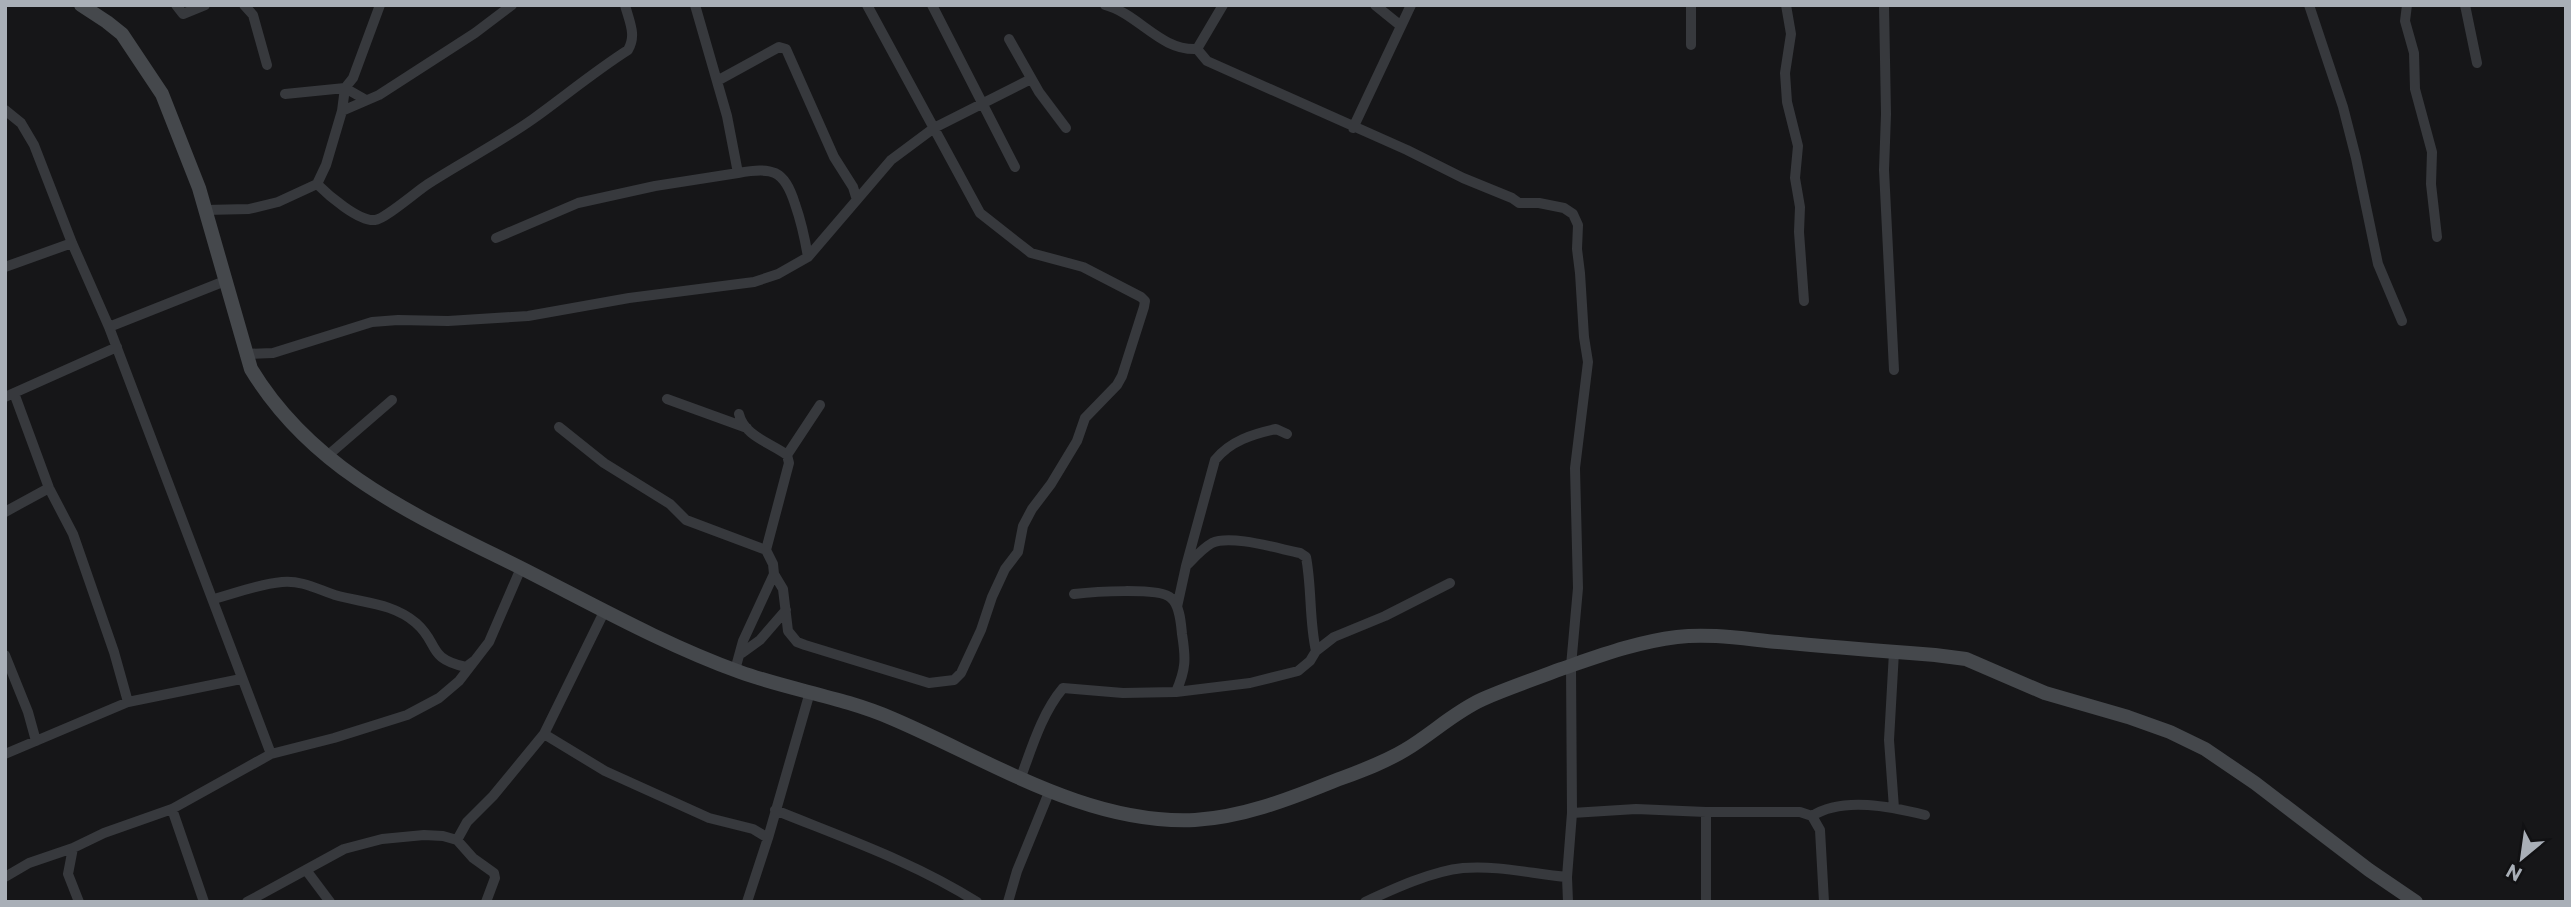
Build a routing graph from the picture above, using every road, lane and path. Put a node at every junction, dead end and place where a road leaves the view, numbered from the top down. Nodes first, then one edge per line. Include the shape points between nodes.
1 (80, 5) edge
2 (176, 5) edge
3 (244, 5) edge
4 (380, 5) edge
5 (513, 5) edge
6 (625, 5) edge
7 (695, 5) edge
8 (867, 5) edge
9 (932, 5) edge
10 (1105, 5) edge
11 (1223, 5) edge
12 (1375, 5) edge
13 (1411, 5) edge
14 (1691, 5) edge
15 (1786, 5) edge
16 (1884, 5) edge
17 (2309, 5) edge
18 (2407, 5) edge
19 (2465, 5) edge
20 (203, 6) edge
21 (1401, 26) junction
22 (1009, 39) dead end
23 (1691, 45) dead end
24 (1197, 49) junction
25 (2477, 63) dead end
26 (267, 65) dead end
27 (1031, 79) junction
28 (717, 81) junction
29 (345, 88) junction
30 (285, 94) dead end
31 (366, 100) junction
32 (982, 105) junction
33 (5, 110) edge
34 (342, 111) junction
35 (934, 128) junction
36 (1066, 128) dead end
37 (1353, 128) junction
38 (1014, 167) dead end
39 (738, 173) junction
40 (317, 184) junction
41 (857, 200) junction
42 (205, 210) junction
43 (2437, 237) dead end
44 (496, 238) dead end
45 (72, 243) junction
46 (808, 257) junction
47 (5, 267) edge
48 (225, 281) junction
49 (1804, 301) dead end
50 (2402, 321) dead end
51 (109, 327) junction
52 (117, 347) junction
53 (245, 354) junction
54 (1894, 370) dead end
55 (10, 395) edge
56 (667, 399) dead end
57 (392, 400) dead end
58 (820, 404) dead end
59 (739, 414) dead end
60 (559, 427) dead end
61 (747, 428) junction
62 (1287, 434) dead end
63 (787, 455) junction
64 (326, 457) junction
65 (49, 488) junction
66 (5, 512) edge
67 (766, 550) junction
68 (1186, 566) junction
69 (521, 568) junction
70 (774, 574) junction
71 (1450, 583) dead end
72 (1074, 594) dead end
73 (214, 599) junction
74 (1177, 607) junction
75 (786, 610) junction
76 (604, 612) junction
77 (1316, 651) junction
78 (1894, 652) junction
79 (741, 653) junction
80 (5, 655) edge
81 (477, 660) junction
82 (1571, 666) junction
83 (735, 670) junction
84 (241, 679) junction
85 (810, 692) junction
86 (1176, 692) junction
87 (128, 702) junction
88 (544, 734) junction
89 (36, 741) junction
90 (5, 754) edge
91 (271, 754) junction
92 (1021, 777) junction
93 (1050, 790) junction
94 (1894, 808) junction
95 (172, 809) junction
96 (775, 810) junction
97 (1706, 812) junction
98 (1572, 813) junction
99 (1925, 815) dead end
100 (1812, 816) junction
101 (768, 838) junction
102 (457, 840) junction
103 (73, 848) junction
104 (306, 870) junction
105 (5, 877) edge
106 (1567, 877) junction
107 (79, 902) edge
108 (204, 902) edge
109 (247, 902) edge
110 (330, 902) edge
111 (486, 902) edge
112 (747, 902) edge
113 (977, 902) edge
114 (1008, 902) edge
115 (1365, 902) edge
116 (1568, 902) edge
117 (1706, 902) edge
118 (1824, 902) edge
119 (2416, 902) edge

1 - 42 street via 122,34 162,94
2 - 20 street via 183,15
3 - 26 street via 253,15
4 - 29 street
5 - 31 street via 430,63
6 - 40 street via 633,36 628,50 386,216 368,219
7 - 28 street
8 - 35 street
9 - 32 street
10 - 24 street via 1172,45
11 - 24 street
12 - 21 street
13 - 21 street
14 - 23 street
15 - 49 street via 1791,34 1785,73 1798,146 1795,178
16 - 54 street via 1884,170
17 - 50 street via 2357,158 2378,264
18 - 43 street via 2415,89 2432,152
19 - 25 street
21 - 37 street
22 - 27 street
24 - 37 street via 1216,66
27 - 32 street
27 - 36 street
28 - 39 street
28 - 41 street via 779,47 786,49
29 - 30 street
29 - 31 street
29 - 34 street
31 - 34 street
32 - 35 street
32 - 38 street
33 - 45 street via 21,123 34,145
34 - 40 street
35 - 41 street via 884,166
35 - 75 street via 987,220 1031,253 1083,267 1141,297 1144,307 1122,376 1085,418 1077,441 1032,509 1018,552 1005,569 981,630 954,680 929,682 797,642 788,631
37 - 82 street via 1519,203 1564,208 1578,225 1588,362 1575,468 1578,588
39 - 44 street via 578,203
39 - 46 street via 773,172 789,183
40 - 42 street via 249,209
41 - 46 street
42 - 48 street
45 - 47 street
45 - 51 street
46 - 53 street via 754,282 528,316 372,322 273,353
48 - 51 street
48 - 53 street
51 - 52 street
52 - 55 street
52 - 73 street
53 - 64 street via 264,390
55 - 65 street
56 - 61 street
57 - 64 street
58 - 63 street
59 - 61 street
60 - 67 street via 686,520
61 - 63 street
62 - 68 street via 1276,429 1242,439 1215,460
63 - 67 street via 787,473
64 - 69 street via 382,497
65 - 66 street
65 - 87 street via 73,534
67 - 70 street
68 - 74 street
68 - 77 street via 1210,544 1220,541 1300,553 1306,557 1309,573
69 - 76 street
69 - 81 street via 502,617
70 - 75 street via 783,589
70 - 79 street
71 - 77 street
72 - 74 street via 1163,594
73 - 81 street via 299,582 401,612 425,631 443,660 466,667
73 - 84 street
74 - 86 street via 1186,668
75 - 79 street via 760,640
76 - 83 street
76 - 88 street
77 - 86 street via 1298,671 1250,683
78 - 82 street via 1680,637 1610,651
78 - 94 street via 1889,740
78 - 119 street via 1966,659 2045,694 2170,732 2255,783
79 - 83 street
80 - 89 street
81 - 91 street via 439,698 407,715
82 - 93 street via 1479,701 1401,752 1360,771 1240,813 1198,820 1124,815
82 - 98 street
83 - 85 street
84 - 87 street
84 - 91 street
85 - 92 street via 888,717
85 - 96 street
86 - 92 street via 1063,688 1037,733
87 - 89 street
88 - 101 street via 605,771 709,818
88 - 102 street via 467,822
89 - 90 street
91 - 95 street
92 - 93 street
93 - 114 street
94 - 99 street
94 - 100 street via 1857,805 1825,809
95 - 103 street
95 - 108 street
96 - 101 street
96 - 113 street via 937,877
97 - 98 street via 1636,809
97 - 100 street via 1800,812
97 - 117 street
98 - 106 street
100 - 118 street via 1820,830
101 - 112 street
102 - 104 street via 424,835 382,839 344,849
102 - 111 street via 494,873
103 - 105 street
103 - 107 street via 68,874
104 - 109 street
104 - 110 street
106 - 115 street via 1461,868
106 - 116 street

